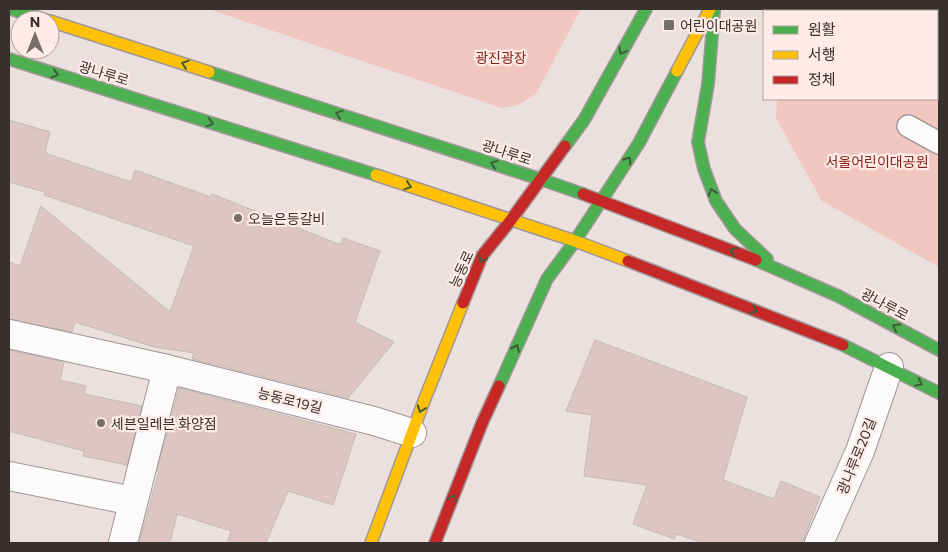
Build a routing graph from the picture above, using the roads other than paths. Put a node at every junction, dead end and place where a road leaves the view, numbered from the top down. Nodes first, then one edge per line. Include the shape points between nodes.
1 (646, 9) edge
2 (710, 9) edge
3 (714, 9) edge
4 (60, 21) edge
5 (9, 59) edge
6 (908, 126) dead end
7 (939, 143) edge
8 (540, 179) junction
9 (602, 201) junction
10 (511, 220) junction
11 (575, 242) junction
12 (777, 269) junction
13 (9, 334) edge
14 (939, 350) edge
15 (889, 367) junction
16 (167, 369) junction
17 (939, 393) edge
18 (412, 433) junction
19 (9, 476) edge
20 (133, 501) junction
21 (124, 543) edge
22 (371, 543) edge
23 (435, 543) edge
24 (819, 543) edge

1 -> 8 main road, 능동로 via 584,120
9 -> 2 main road via 639,143
12 -> 3 main road via 735,229 716,201 704,169 698,142 708,84
8 -> 4 main road, 광나루로
5 -> 10 main road, 광나루로
6 - 7 lane
8 - 9 main road, 광나루로
8 - 10 main road, 능동로
9 - 11 main road
12 -> 9 main road, 광나루로
10 - 11 main road, 광나루로
10 -> 18 main road, 능동로 via 482,256
11 -> 15 main road, 광나루로 via 844,345
23 -> 11 main road via 482,423 547,279
14 -> 12 main road, 광나루로 via 840,297
13 - 16 street, 능동로19길
15 -> 17 main road
15 - 24 street, 광나루로20길 via 860,451
16 - 18 street, 능동로19길
16 - 20 street
18 - 22 main road, 능동로
19 - 20 street
20 - 21 street

